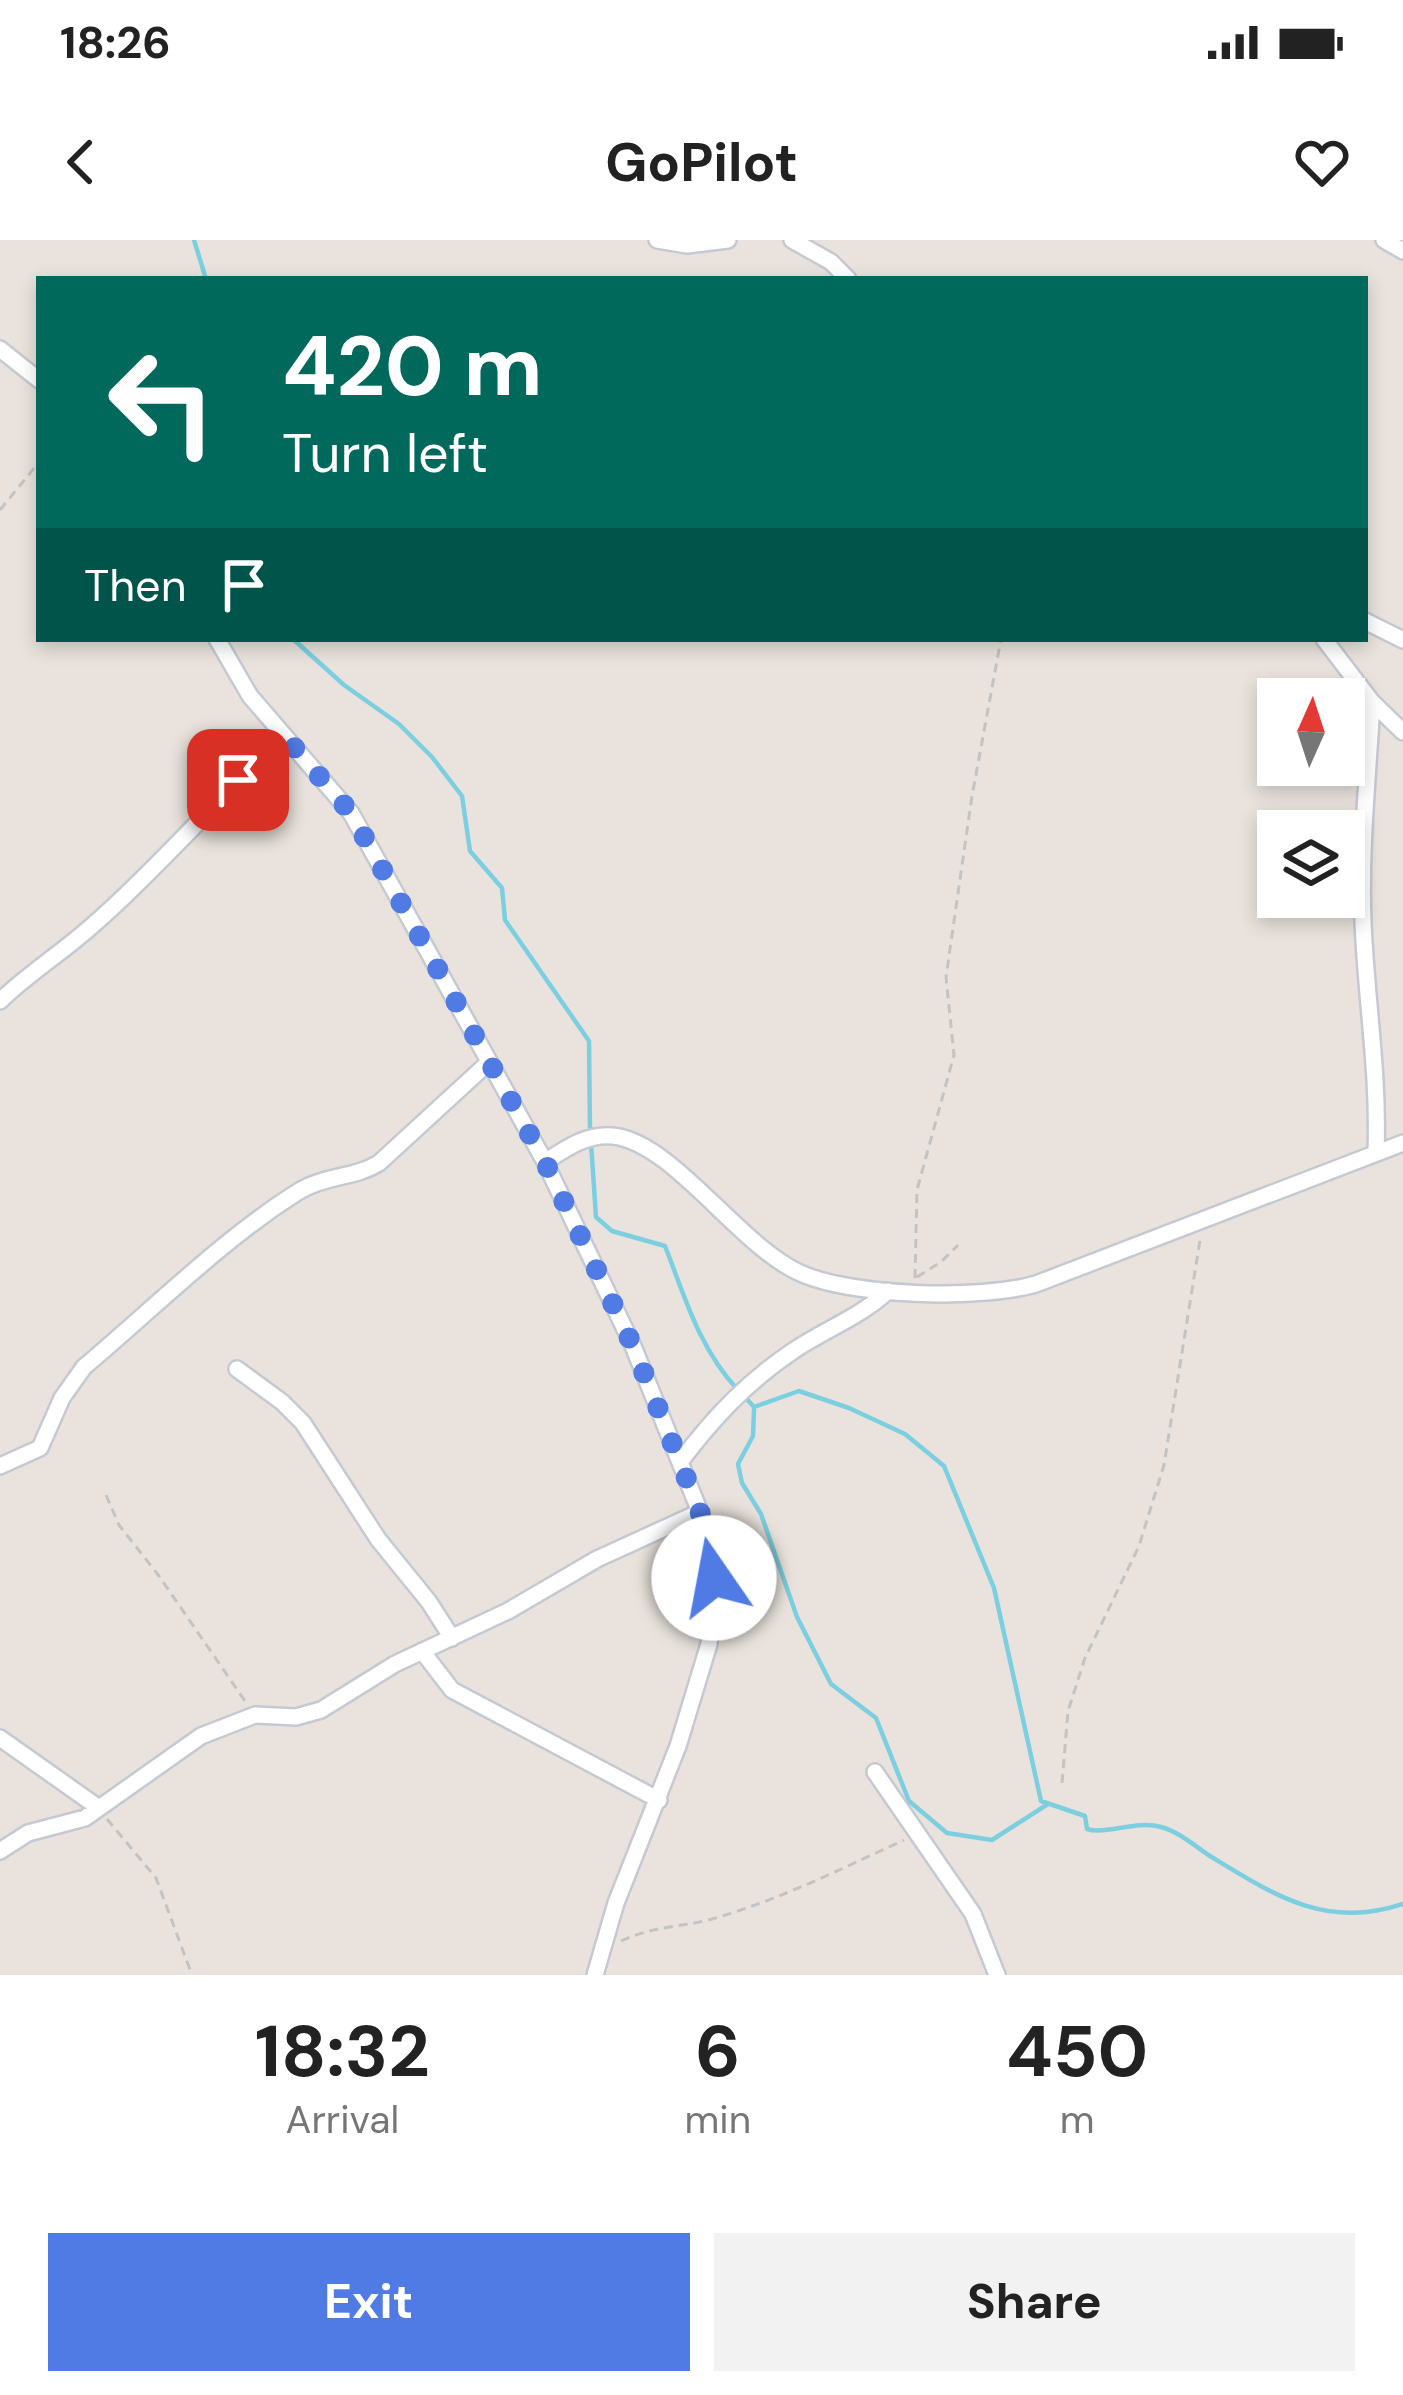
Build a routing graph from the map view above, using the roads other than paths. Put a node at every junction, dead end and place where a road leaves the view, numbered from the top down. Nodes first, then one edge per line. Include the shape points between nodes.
1 (657, 240) edge
2 (728, 240) edge
3 (792, 240) edge
4 (1384, 240) edge
5 (1403, 251) edge
6 (845, 276) edge
7 (0, 349) edge
8 (36, 378) edge
9 (1368, 622) edge
10 (1403, 640) edge
11 (219, 642) edge
12 (1326, 642) edge
13 (1372, 702) junction
14 (1403, 732) edge
15 (287, 739) junction
16 (0, 1001) edge
17 (488, 1063) junction
18 (1403, 1143) edge
19 (1376, 1151) junction
20 (545, 1162) junction
21 (888, 1291) junction
22 (236, 1369) dead end
23 (680, 1462) junction
24 (0, 1466) edge
25 (700, 1512) junction
26 (452, 1638) junction
27 (422, 1652) junction
28 (0, 1738) edge
29 (875, 1772) dead end
30 (659, 1800) junction
31 (98, 1809) junction
32 (0, 1851) edge
33 (595, 1975) edge
34 (997, 1975) edge

1 - 2 street
3 - 6 street
4 - 5 street
7 - 8 street
9 - 10 street
11 - 15 street
12 - 13 street
13 - 14 street
13 - 19 street via 1363,917
15 - 16 street via 93,926
15 - 17 street via 351,813
17 - 20 street
17 - 24 street via 380,1163 316,1182 274,1209 84,1367 46,1441
18 - 19 street
19 - 21 street via 1015,1290
20 - 21 street via 591,1138 637,1143 799,1273
20 - 23 street
21 - 23 street via 752,1381
22 - 26 street via 303,1423
23 - 25 street
25 - 26 street
25 - 30 street via 714,1578 710,1643
26 - 27 street
27 - 30 street via 452,1690
27 - 31 street via 308,1715 255,1715 201,1736
28 - 31 street
29 - 34 street via 973,1914
30 - 33 street
31 - 32 street

